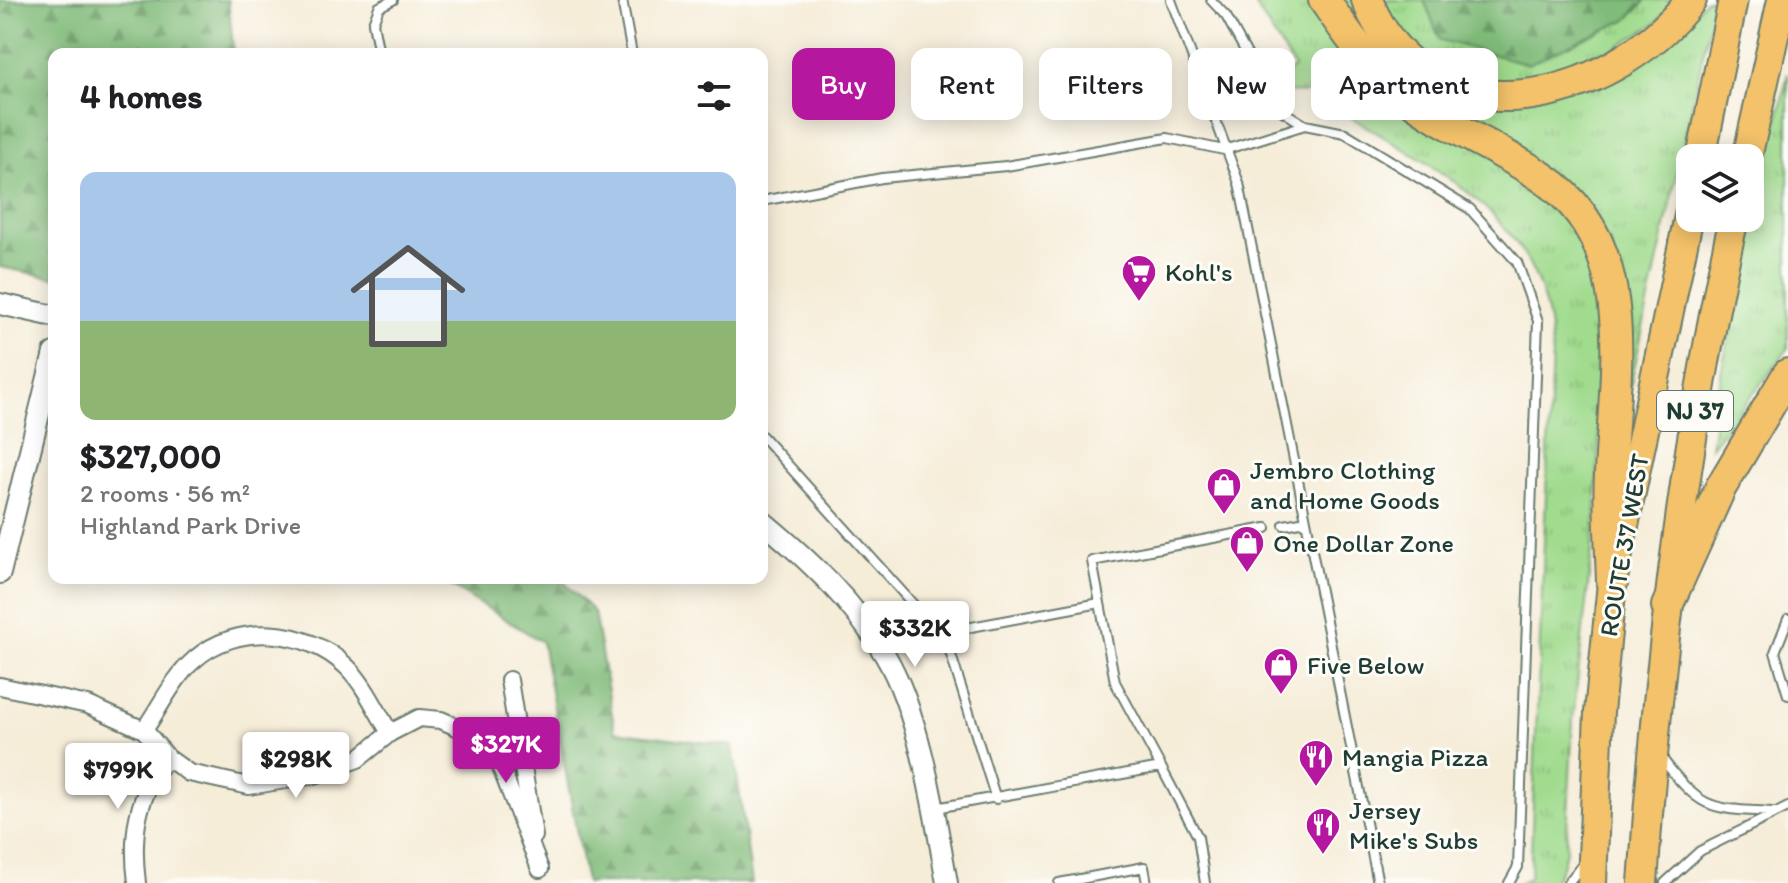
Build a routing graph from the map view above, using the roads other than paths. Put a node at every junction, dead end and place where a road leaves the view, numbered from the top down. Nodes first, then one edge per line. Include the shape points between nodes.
1 (393, 0) edge
2 (622, 0) edge
3 (1171, 0) edge
4 (1211, 0) edge
5 (1324, 0) edge
6 (1367, 0) edge
7 (1691, 0) edge
8 (1733, 0) edge
9 (1782, 0) edge
10 (378, 48) edge
11 (631, 48) edge
12 (1305, 125) junction
13 (1704, 144) edge
14 (1750, 144) edge
15 (1224, 150) junction
16 (768, 200) edge
17 (1686, 232) edge
18 (1731, 232) edge
19 (0, 304) edge
20 (48, 315) edge
21 (1788, 374) edge
22 (48, 377) edge
23 (768, 443) edge
24 (1306, 521) junction
25 (1284, 525) dead end
26 (768, 527) edge
27 (1266, 528) dead end
28 (0, 573) edge
29 (1612, 583) junction
30 (1100, 603) junction
31 (1667, 606) junction
32 (1788, 619) edge
33 (939, 633) junction
34 (509, 680) dead end
35 (0, 686) edge
36 (1788, 695) edge
37 (144, 730) junction
38 (390, 733) junction
39 (1654, 748) junction
40 (168, 758) junction
41 (1161, 767) junction
42 (996, 799) junction
43 (1788, 807) edge
44 (933, 809) junction
45 (1776, 812) junction
46 (1592, 853) junction
47 (542, 876) edge
48 (137, 883) edge
49 (947, 883) edge
50 (1059, 883) edge
51 (1147, 883) edge
52 (1205, 883) edge
53 (1378, 883) edge
54 (1509, 883) edge
55 (1568, 883) edge
56 (1592, 883) edge
57 (1643, 883) edge
58 (1665, 883) edge

1 - 10 lane via 379,7 373,23
2 - 11 lane
3 - 15 lane
4 - 12 lane via 1226,16 1276,107
5 - 29 highway via 1394,87 1542,177 1568,197 1592,229 1610,286 1617,344 1609,476
6 - 7 highway via 1386,34 1419,67 1458,88 1502,97 1561,90 1604,74 1658,36
8 - 13 highway
9 - 14 highway
12 - 15 lane
12 - 54 lane via 1345,133 1470,209 1517,262 1538,321 1518,867
15 - 16 lane via 1167,138 1006,166 882,178
15 - 24 lane via 1239,183
17 - 29 highway, ROUTE 37 WEST / NJ 37
18 - 31 highway, ROUTE 37 WEST / NJ 37 via 1710,325
19 - 20 street
21 - 31 highway via 1721,487
22 - 28 street
23 - 33 lane
24 - 25 lane
24 - 53 lane
26 - 44 street via 850,604 887,657 918,739
27 - 30 lane via 1092,561
29 - 46 highway, ROUTE 37 WEST / NJ 37
30 - 33 lane
30 - 41 lane via 1115,682
31 - 39 highway, ROUTE 37 WEST / NJ 37
32 - 36 lane via 1775,652
33 - 42 lane via 947,642
34 - 47 street
35 - 37 street via 88,705
37 - 38 street via 192,661 213,646 247,635 282,635 306,641 347,667
37 - 40 street
38 - 40 street via 358,759 315,775 249,786 189,773
38 - 47 street via 419,718 441,720 491,742
39 - 45 lane via 1690,795 1717,810
39 - 57 highway, ROUTE 37 WEST / NJ 37
40 - 48 street via 150,779 138,811 133,851
41 - 42 lane
41 - 52 lane via 1198,837
42 - 44 lane
43 - 45 lane
44 - 49 street
45 - 58 lane via 1700,851
46 - 55 lane
46 - 56 highway, ROUTE 37 WEST / NJ 37
50 - 51 lane via 1144,867

